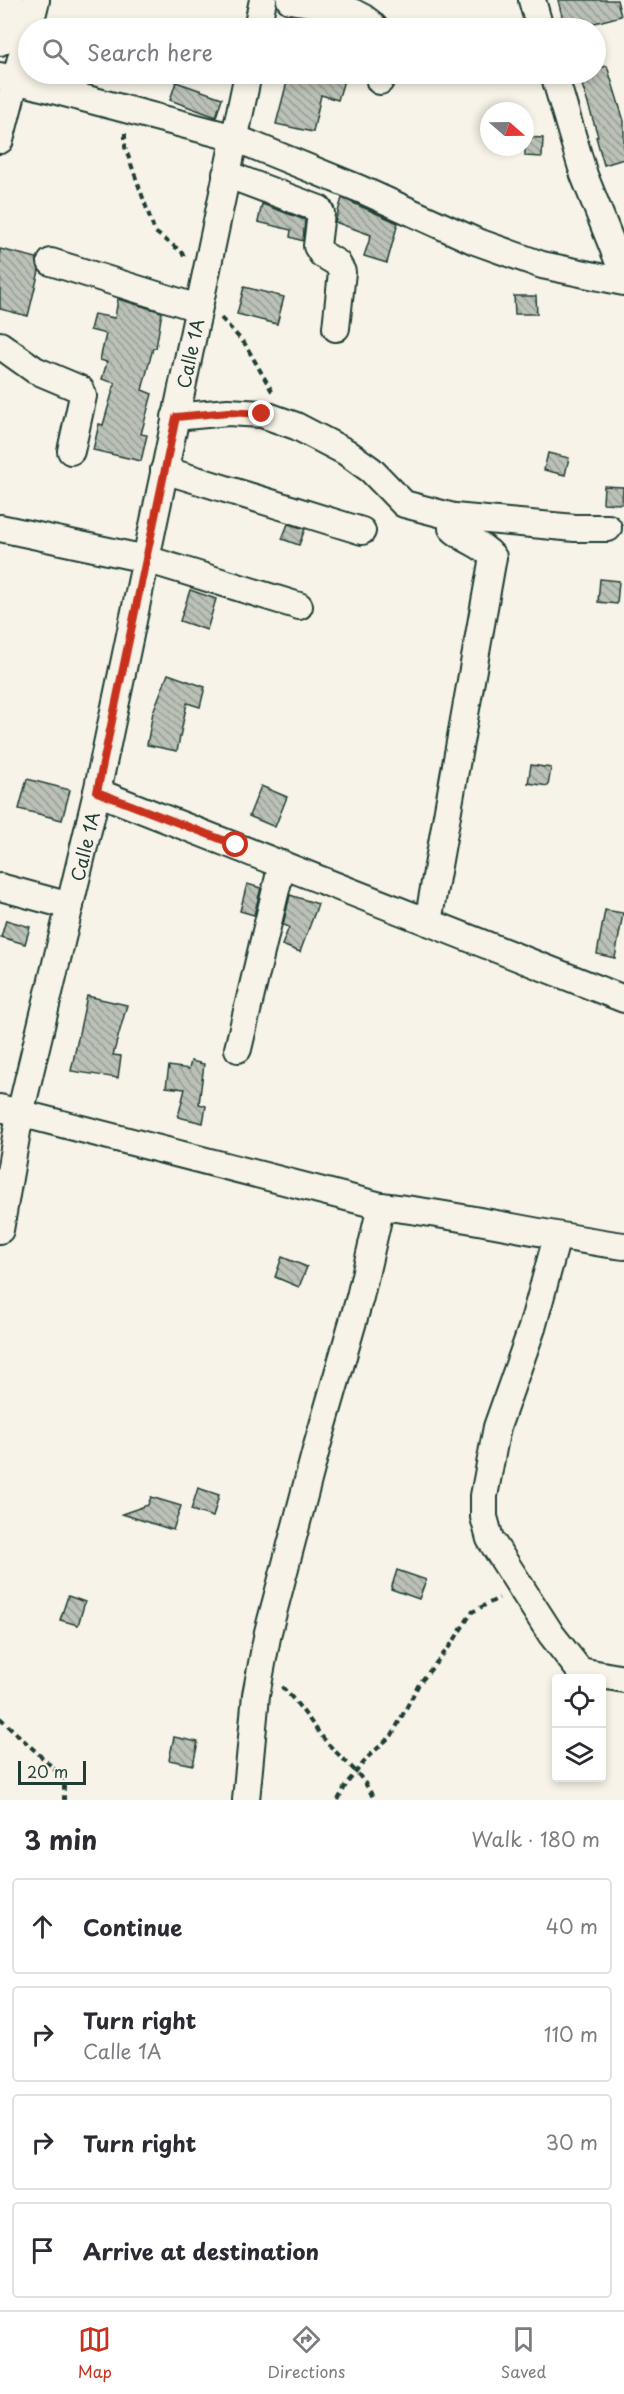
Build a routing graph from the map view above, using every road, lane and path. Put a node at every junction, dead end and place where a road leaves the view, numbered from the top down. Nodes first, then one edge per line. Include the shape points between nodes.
1 (10, 0) edge
2 (36, 0) edge
3 (263, 0) edge
4 (290, 0) edge
5 (532, 0) edge
6 (32, 18) edge
7 (259, 18) edge
8 (365, 18) edge
9 (537, 18) edge
10 (0, 42) edge
11 (18, 55) edge
12 (8, 78) edge
13 (31, 84) edge
14 (246, 84) edge
15 (557, 84) edge
16 (133, 111) junction
17 (235, 138) junction
18 (0, 140) edge
19 (226, 174) junction
20 (186, 261) dead end
21 (51, 262) dead end
22 (624, 275) edge
23 (624, 282) edge
24 (199, 302) junction
25 (336, 328) dead end
26 (0, 345) edge
27 (176, 417) junction
28 (282, 422) junction
29 (71, 451) dead end
30 (164, 470) junction
31 (454, 517) junction
32 (0, 528) edge
33 (608, 528) dead end
34 (362, 531) dead end
35 (146, 559) junction
36 (299, 606) dead end
37 (97, 792) junction
38 (282, 864) junction
39 (0, 887) edge
40 (70, 906) junction
41 (428, 922) junction
42 (624, 999) edge
43 (238, 1049) dead end
44 (10, 1111) edge
45 (381, 1206) junction
46 (0, 1230) edge
47 (556, 1237) junction
48 (624, 1246) edge
49 (524, 1592) junction
50 (260, 1666) junction
51 (624, 1680) edge
52 (0, 1718) edge
53 (356, 1772) junction
54 (64, 1800) edge
55 (246, 1800) edge
56 (338, 1800) edge
57 (374, 1800) edge

1 - 10 street
2 - 6 street
3 - 7 street
4 - 8 street via 351,11
5 - 9 street
11 - 12 street
12 - 18 street
13 - 16 street
14 - 17 street, Calle 1A
15 - 22 street via 584,175
16 - 17 street
16 - 20 path via 124,130 125,147 154,231 182,252
17 - 19 street, Calle 1A
17 - 23 street via 475,242 542,265
19 - 24 street, Calle 1A
19 - 25 street via 319,209 317,246 342,272
21 - 24 street
24 - 27 street, Calle 1A
24 - 28 path via 245,344 270,384
26 - 29 street via 35,370 80,389 83,396
27 - 28 street via 228,412 262,414
27 - 30 street, Calle 1A
28 - 31 street via 346,452 371,470 404,504
30 - 34 street
30 - 35 street, Calle 1A
31 - 33 street
31 - 41 street via 452,528 493,557
32 - 35 street
35 - 36 street
35 - 37 street, Calle 1A
37 - 38 street
37 - 40 street, Calle 1A
38 - 41 street
38 - 43 street
39 - 40 street
40 - 44 street, Calle 1A
41 - 42 street
44 - 45 street
44 - 46 street, Calle 1A
45 - 47 street via 429,1211
45 - 50 street
47 - 48 street
47 - 49 street via 532,1328 497,1427 484,1496 483,1517 490,1539
49 - 51 street via 580,1671
49 - 53 path via 492,1599 472,1612 419,1684 392,1735
50 - 53 path via 295,1700
50 - 55 street
52 - 54 path via 64,1778
53 - 56 path
53 - 57 path via 366,1780

